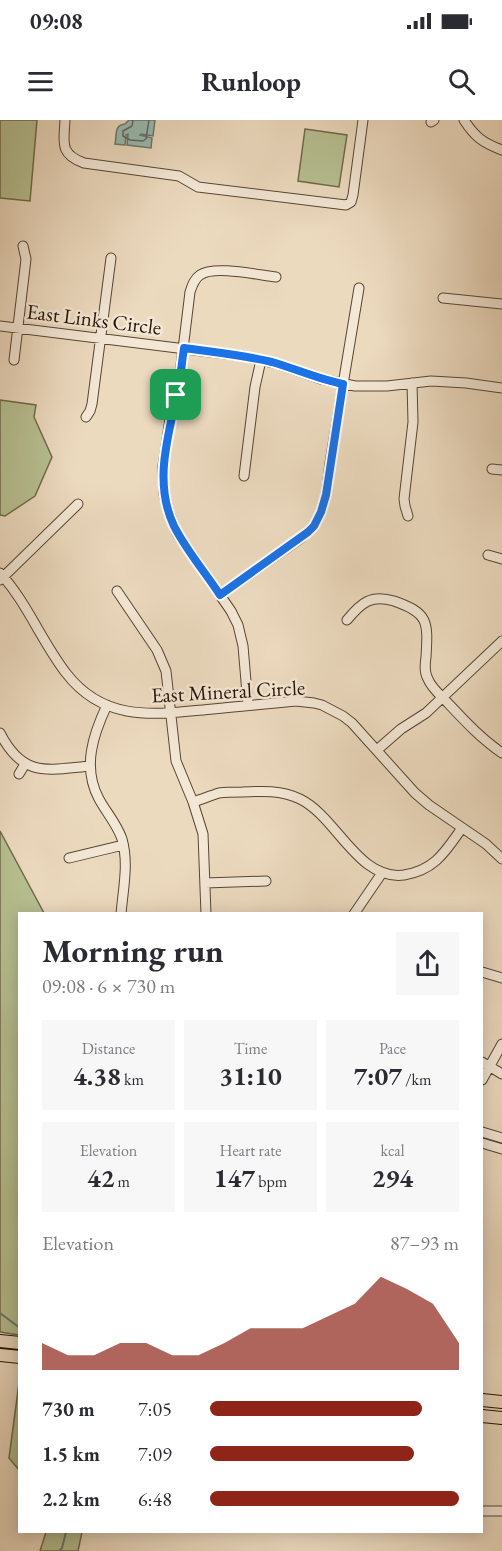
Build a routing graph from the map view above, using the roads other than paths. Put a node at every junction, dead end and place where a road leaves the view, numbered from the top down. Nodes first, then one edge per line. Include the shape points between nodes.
1 (65, 120) edge
2 (363, 120) edge
3 (464, 120) edge
4 (502, 150) edge
5 (23, 246) dead end
6 (111, 258) dead end
7 (276, 277) dead end
8 (359, 288) dead end
9 (443, 298) dead end
10 (502, 304) edge
11 (0, 326) edge
12 (18, 328) junction
13 (100, 338) junction
14 (184, 348) junction
15 (14, 360) dead end
16 (261, 360) junction
17 (412, 383) junction
18 (343, 384) junction
19 (502, 388) edge
20 (86, 417) dead end
21 (492, 469) dead end
22 (502, 470) edge
23 (244, 476) dead end
24 (78, 504) dead end
25 (408, 516) dead end
26 (488, 555) dead end
27 (502, 559) edge
28 (1, 577) edge
29 (117, 591) dead end
30 (220, 595) junction
31 (347, 620) dead end
32 (502, 641) edge
33 (442, 697) junction
34 (106, 705) junction
35 (248, 705) junction
36 (170, 713) junction
37 (0, 734) edge
38 (377, 750) junction
39 (502, 753) edge
40 (25, 764) junction
41 (90, 766) junction
42 (19, 774) dead end
43 (193, 802) junction
44 (462, 828) junction
45 (123, 845) junction
46 (69, 858) dead end
47 (502, 859) edge
48 (382, 873) junction
49 (266, 881) dead end
50 (205, 883) junction
51 (121, 912) edge
52 (206, 912) edge
53 (355, 912) edge
54 (483, 972) edge
55 (502, 978) edge
56 (502, 1044) edge
57 (485, 1064) edge
58 (502, 1074) edge
59 (483, 1132) edge
60 (502, 1138) edge
61 (483, 1143) edge
62 (502, 1149) edge
63 (0, 1341) edge
64 (18, 1343) edge
65 (0, 1355) edge
66 (18, 1358) edge
67 (483, 1400) edge
68 (502, 1402) edge
69 (483, 1416) edge
70 (502, 1418) edge
71 (483, 1511) edge
72 (502, 1511) edge

1 - 2 street via 63,146 84,164 179,176 198,187 346,206 354,195
3 - 4 street via 485,144
5 - 12 street via 26,259
6 - 13 street
7 - 14 street via 197,271 190,292
8 - 18 street
9 - 10 street
11 - 12 street, East Links Circle
12 - 13 street, East Links Circle
12 - 15 street
13 - 14 street, East Links Circle
13 - 20 street via 92,404
14 - 16 street, East Links Circle
14 - 30 street via 163,466 164,494 177,533
16 - 18 street, East Links Circle
16 - 23 street
17 - 18 street, East Links Circle via 376,387
17 - 19 street, East Links Circle via 441,381
17 - 25 street via 414,409 404,499
18 - 30 street via 326,495 314,526
21 - 22 street
24 - 28 street
26 - 27 street
28 - 34 street, East Mineral Circle via 65,672 85,692
29 - 36 street via 157,650 167,679
30 - 35 street via 235,618 242,639
31 - 33 street via 372,599 386,599 415,610 426,627 427,678
32 - 33 street
33 - 38 street
33 - 39 street
34 - 36 street, East Mineral Circle via 130,712
34 - 41 street via 93,738
35 - 36 street, East Mineral Circle
35 - 38 street, East Mineral Circle via 296,701 321,705 352,723
36 - 43 street via 176,761
37 - 40 street via 10,751
38 - 44 street, East Mineral Circle via 429,805
40 - 41 street via 48,770
40 - 42 street
41 - 45 street via 98,796
43 - 48 street via 226,792 266,790 293,796 314,808 364,862
43 - 50 street via 204,841
44 - 47 street, East Mineral Circle
44 - 48 street via 429,867 395,876
45 - 46 street
45 - 51 street via 126,868
48 - 53 street
49 - 50 street
50 - 52 street
54 - 55 street
56 - 57 street
57 - 58 street
59 - 60 street
61 - 62 street
63 - 64 main road
65 - 66 main road
67 - 68 main road
69 - 70 main road
71 - 72 street

